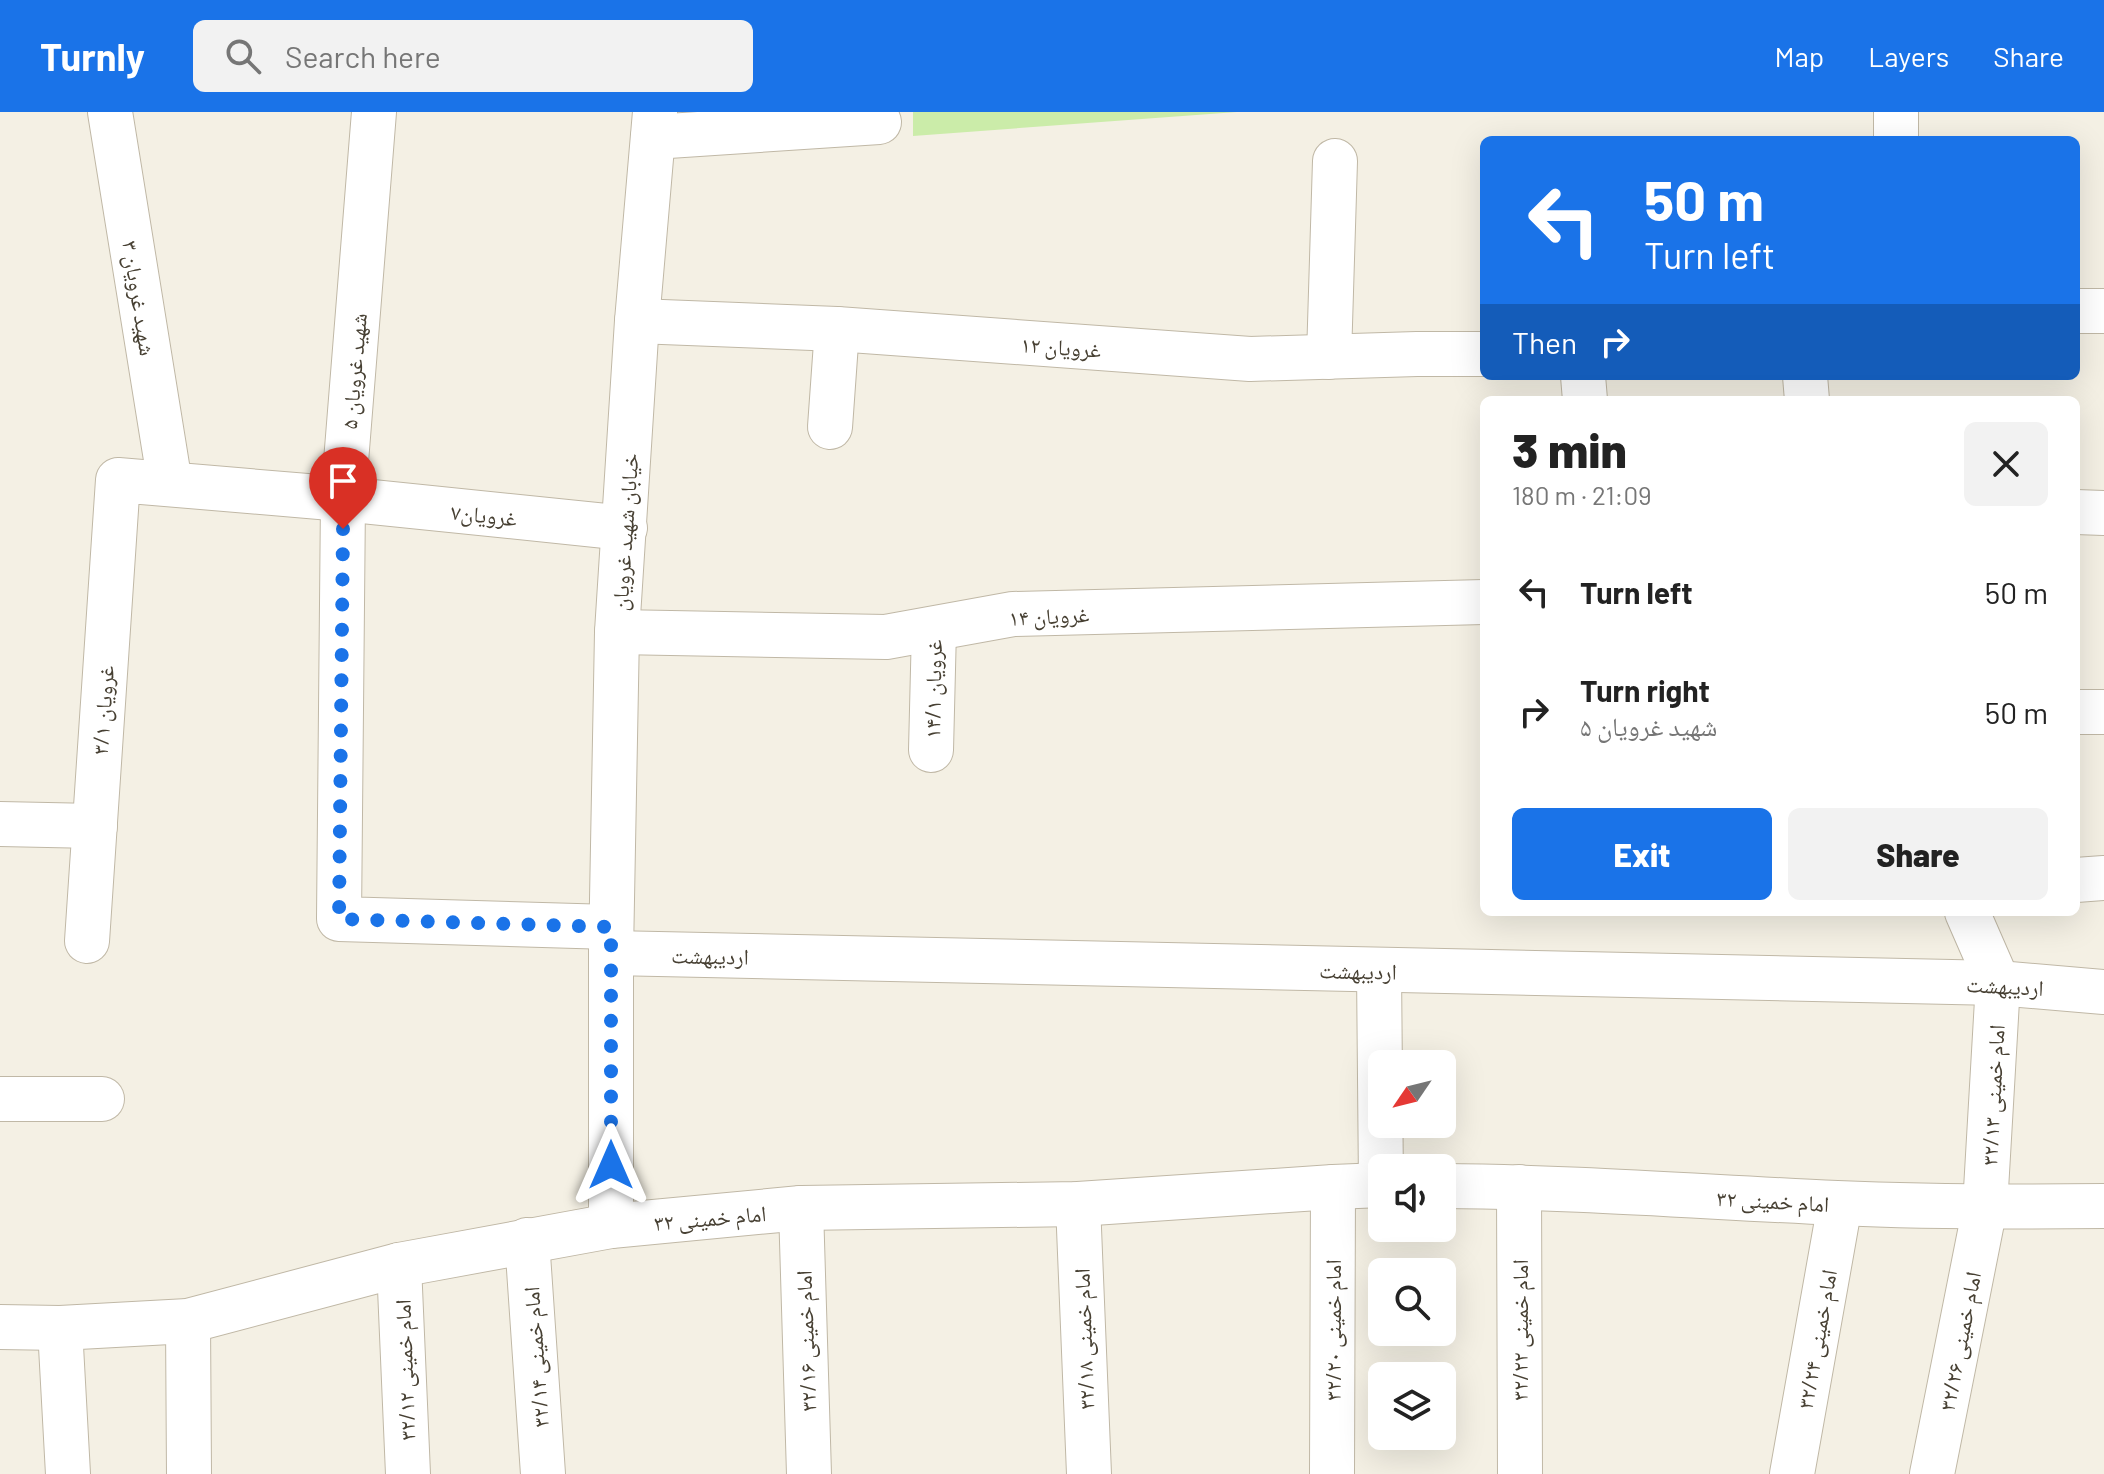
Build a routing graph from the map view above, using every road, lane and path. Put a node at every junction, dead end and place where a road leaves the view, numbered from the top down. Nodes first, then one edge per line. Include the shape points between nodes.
1 (110, 112) edge
2 (374, 112) edge
3 (1896, 112) edge
4 (879, 122) dead end
5 (654, 124) edge
6 (1896, 136) edge
7 (1335, 161) dead end
8 (2080, 311) edge
9 (2104, 311) edge
10 (637, 321) junction
11 (837, 329) junction
12 (1480, 354) edge
13 (1329, 357) junction
14 (830, 427) dead end
15 (118, 480) joint
16 (170, 484) junction
17 (343, 499) junction
18 (2080, 512) edge
19 (2104, 513) edge
20 (625, 528) junction
21 (1480, 602) edge
22 (934, 629) junction
23 (617, 632) junction
24 (2080, 712) edge
25 (2104, 712) edge
26 (931, 750) dead end
27 (0, 824) edge
28 (95, 826) junction
29 (2104, 878) edge
30 (2080, 880) edge
31 (1969, 916) edge
32 (339, 919) joint
33 (611, 940) junction
34 (87, 941) dead end
35 (1379, 970) junction
36 (1998, 983) junction
37 (2104, 992) edge
38 (0, 1099) edge
39 (102, 1099) dead end
40 (1382, 1154) edge
41 (1368, 1186) edge
42 (1456, 1186) edge
43 (1333, 1187) junction
44 (1519, 1187) junction
45 (1078, 1204) junction
46 (1840, 1204) junction
47 (2104, 1206) edge
48 (1985, 1207) junction
49 (801, 1208) junction
50 (611, 1226) junction
51 (527, 1240) junction
52 (399, 1265) junction
53 (188, 1321) junction
54 (0, 1327) edge
55 (60, 1328) junction
56 (68, 1474) edge
57 (189, 1474) edge
58 (408, 1474) edge
59 (543, 1474) edge
60 (809, 1474) edge
61 (1089, 1474) edge
62 (1332, 1474) edge
63 (1520, 1474) edge
64 (1792, 1474) edge
65 (1932, 1474) edge

1 - 16 street, شهید غرویان ۳
2 - 17 street, شهید غرویان ۵
3 - 6 street
4 - 5 street
5 - 10 street, خیابان شهید غرویان
7 - 13 street
8 - 9 street
10 - 11 street, غرویان ۱۲
10 - 20 street, خیابان شهید غرویان
11 - 13 street, غرویان ۱۲ via 1250,359
11 - 14 street
12 - 13 street, غرویان ۱۲
15 - 16 street, غرویان۷
15 - 28 street, غرویان ۳/۱
16 - 17 street, غرویان۷
17 - 20 street, غرویان۷
17 - 32 street, شهید غرویان ۵
18 - 19 street
20 - 23 street, خیابان شهید غرویان
21 - 22 street, غرویان ۱۴ via 1013,614
22 - 23 street, غرویان ۱۴ via 886,637
22 - 26 street, غرویان ۱۴/۱
23 - 33 street, خیابان شهید غرویان
24 - 25 street
27 - 28 street
28 - 34 street, غرویان ۳/۱
29 - 30 street
31 - 36 street
32 - 33 street, اردیبهشت
33 - 35 street, اردیبهشت
33 - 50 street, خیابان شهید غرویان
35 - 36 street, اردیبهشت
35 - 40 street
36 - 37 street, اردیبهشت
36 - 48 street, امام خمینی ۳۲/۱۳
38 - 39 street
41 - 43 street, امام خمینی ۳۲
42 - 44 street, امام خمینی ۳۲
43 - 45 street, امام خمینی ۳۲
43 - 62 street, امام خمینی ۳۲/۲۰
44 - 46 street, امام خمینی ۳۲
44 - 63 street, امام خمینی ۳۲/۲۲
45 - 49 street, امام خمینی ۳۲
45 - 61 street, امام خمینی ۳۲/۱۸
46 - 48 street, امام خمینی ۳۲
46 - 64 street, امام خمینی ۳۲/۲۴
47 - 48 street, امام خمینی ۳۲
48 - 65 street, امام خمینی ۳۲/۲۶
49 - 50 street, امام خمینی ۳۲
49 - 60 street, امام خمینی ۳۲/۱۶
50 - 51 street, امام خمینی ۳۲
51 - 52 street, امام خمینی ۳۲
51 - 59 street, امام خمینی ۳۲/۱۴
52 - 53 street, امام خمینی ۳۲
52 - 58 street, امام خمینی ۳۲/۱۲
53 - 55 street, امام خمینی ۳۲
53 - 57 street
54 - 55 street, امام خمینی ۳۲
55 - 56 street

